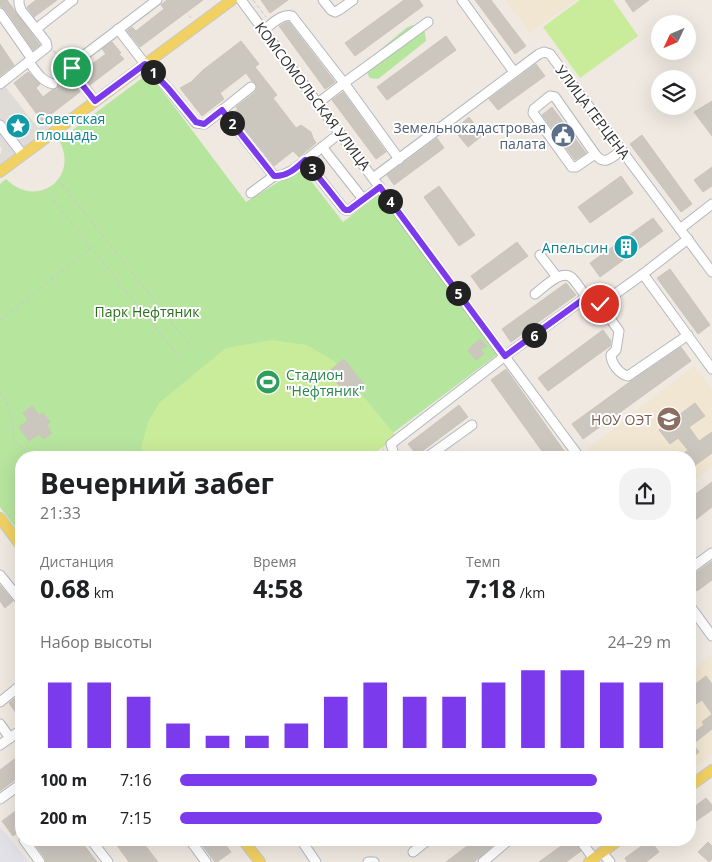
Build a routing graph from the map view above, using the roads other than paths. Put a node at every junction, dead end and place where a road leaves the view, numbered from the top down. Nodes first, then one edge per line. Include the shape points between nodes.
1 (19, 0) edge
2 (74, 0) edge
3 (156, 0) edge
4 (232, 0) edge
5 (241, 0) edge
6 (323, 0) edge
7 (353, 0) edge
8 (462, 0) edge
9 (0, 13) edge
10 (428, 22) dead end
11 (267, 27) junction
12 (36, 29) junction
13 (118, 29) junction
14 (31, 60) junction
15 (145, 64) junction
16 (514, 72) junction
17 (344, 82) junction
18 (0, 84) edge
19 (53, 84) dead end
20 (250, 87) dead end
21 (95, 101) junction
22 (318, 103) junction
23 (222, 110) junction
24 (0, 126) edge
25 (340, 133) junction
26 (322, 147) junction
27 (622, 150) junction
28 (596, 154) junction
29 (23, 155) junction
30 (398, 159) junction
31 (305, 160) junction
32 (0, 172) edge
33 (274, 176) junction
34 (373, 178) junction
35 (380, 187) junction
36 (251, 193) dead end
37 (363, 199) junction
38 (712, 204) edge
39 (680, 229) junction
40 (688, 239) junction
41 (540, 255) dead end
42 (712, 272) edge
43 (643, 274) junction
44 (557, 277) junction
45 (535, 294) dead end
46 (586, 297) junction
47 (600, 304) junction
48 (688, 335) junction
49 (505, 356) junction
50 (712, 369) edge
51 (472, 425) dead end
52 (393, 451) edge
53 (436, 451) edge
54 (575, 451) edge
55 (0, 518) edge
56 (15, 538) edge
57 (712, 553) edge
58 (696, 565) edge
59 (0, 575) edge
60 (15, 593) edge
61 (696, 614) edge
62 (712, 636) edge
63 (15, 690) edge
64 (0, 702) edge
65 (0, 724) edge
66 (15, 734) edge
67 (10, 738) junction
68 (0, 745) edge
69 (712, 770) edge
70 (696, 782) edge
71 (15, 789) edge
72 (0, 800) edge
73 (28, 846) edge
74 (96, 846) edge
75 (194, 846) edge
76 (305, 846) edge
77 (420, 846) edge
78 (502, 846) edge
79 (585, 846) edge
80 (611, 846) edge
81 (413, 852) dead end
82 (251, 857) edge
83 (595, 858) edge
84 (40, 862) edge
85 (108, 862) edge
86 (206, 862) edge
87 (260, 862) edge
88 (316, 862) edge
89 (368, 862) edge
90 (374, 862) edge
91 (483, 862) edge
92 (610, 862) edge

1 - 12 street via 20,8
2 - 12 street
3 - 13 street
4 - 15 main road
5 - 11 street, КОМСОМОЛЬСКАЯ УЛИЦА
6 - 7 street via 335,12
8 - 16 street
9 - 14 street
10 - 17 street
11 - 17 street via 283,16 292,16
11 - 22 street, КОМСОМОЛЬСКАЯ УЛИЦА
12 - 14 street via 47,47
13 - 15 street
13 - 21 street via 72,66 72,72
14 - 18 street
14 - 19 street via 42,78
15 - 21 main road
15 - 23 street via 196,122 204,124
16 - 27 street, УЛИЦА ГЕРЦЕНА via 538,54 550,54
16 - 30 street, УЛИЦА ГЕРЦЕНА
17 - 22 street
17 - 30 street
20 - 23 street
21 - 29 main road
22 - 25 street, КОМСОМОЛЬСКАЯ УЛИЦА
23 - 33 street
24 - 29 street
25 - 26 street
25 - 34 street, КОМСОМОЛЬСКАЯ УЛИЦА
26 - 31 street
26 - 37 street
27 - 28 street via 607,161
27 - 39 street, УЛИЦА ГЕРЦЕНА
28 - 28 street via 555,97 550,96 534,109 533,113 572,167
29 - 32 main road
30 - 34 street, УЛИЦА ГЕРЦЕНА
31 - 33 street via 284,175
31 - 37 street via 344,209 349,210
33 - 36 street
34 - 35 street, КОМСОМОЛЬСКАЯ УЛИЦА
35 - 37 street
35 - 49 street, КОМСОМОЛЬСКАЯ УЛИЦА
38 - 39 street
39 - 40 street, УЛИЦА ГЕРЦЕНА
40 - 42 street, УЛИЦА ГЕРЦЕНА
40 - 43 street
41 - 44 street
43 - 47 street
43 - 48 street
44 - 45 street
44 - 46 street via 570,276
46 - 47 street via 592,293
46 - 49 street
47 - 48 street via 619,331 611,361 623,375 628,376
48 - 50 street
49 - 52 street via 391,444
49 - 54 street, КОМСОМОЛЬСКАЯ УЛИЦА
51 - 53 street
55 - 56 main road
57 - 58 street
59 - 60 street
61 - 62 street
63 - 64 street
65 - 67 street
66 - 67 street
67 - 68 street
69 - 70 main road
71 - 72 street
73 - 84 street
74 - 85 street
75 - 86 street
76 - 88 street
77 - 81 street
78 - 91 street
79 - 83 street
80 - 83 main road
82 - 87 main road
83 - 92 street
89 - 90 street

